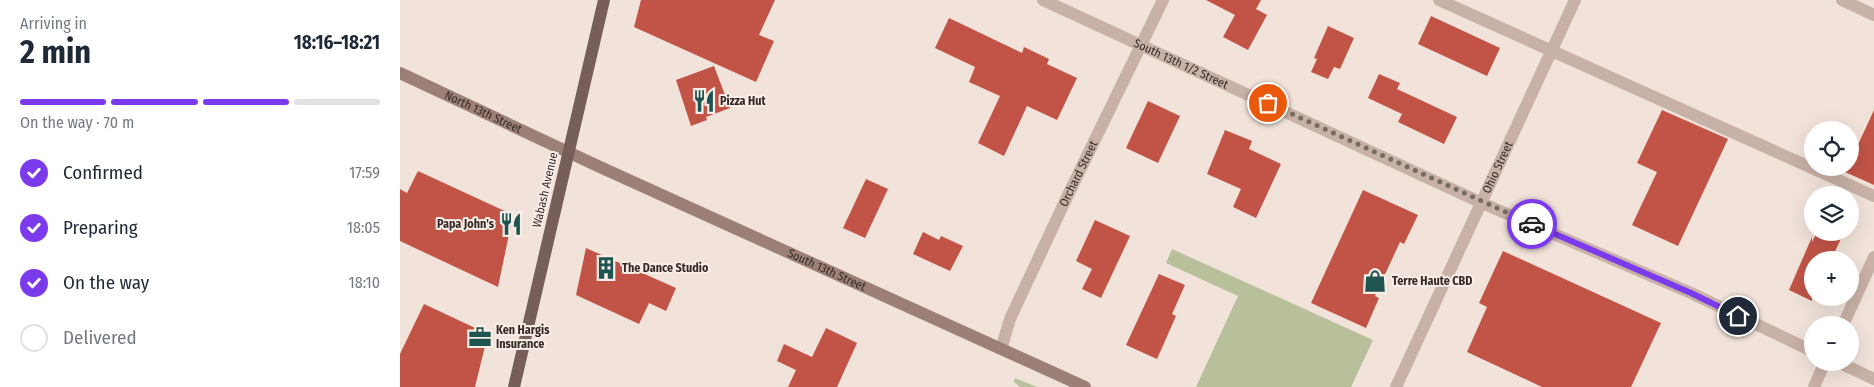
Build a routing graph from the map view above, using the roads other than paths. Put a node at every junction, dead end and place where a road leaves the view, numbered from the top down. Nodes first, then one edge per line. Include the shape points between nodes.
1 (604, 0) edge
2 (1043, 0) edge
3 (1163, 0) edge
4 (1439, 0) edge
5 (1575, 0) edge
6 (1842, 0) edge
7 (1874, 15) edge
8 (1142, 45) junction
9 (1552, 50) junction
10 (400, 73) edge
11 (569, 151) junction
12 (1874, 196) edge
13 (1482, 203) junction
14 (1874, 257) edge
15 (1847, 316) edge
16 (1804, 347) edge
17 (1002, 349) junction
18 (1821, 371) edge
19 (1857, 371) edge
20 (1874, 379) edge
21 (514, 387) edge
22 (1085, 387) edge
23 (1396, 387) edge
24 (1814, 387) edge

1 - 11 main road, Wabash Avenue
2 - 8 street, South 13th 1/2 Street
3 - 8 street, Orchard Street
4 - 9 street
5 - 9 street, Ohio Street
6 - 7 street
8 - 13 street, South 13th 1/2 Street
8 - 17 street, Orchard Street via 1010,319
9 - 12 street
9 - 13 street, Ohio Street
10 - 11 main road, North 13th Street
11 - 17 main road, South 13th Street
11 - 21 main road, Wabash Avenue
13 - 16 street, South 13th 1/2 Street via 1691,293
13 - 23 street, Ohio Street
14 - 15 street
17 - 22 main road, South 13th Street
18 - 24 street
19 - 20 street

